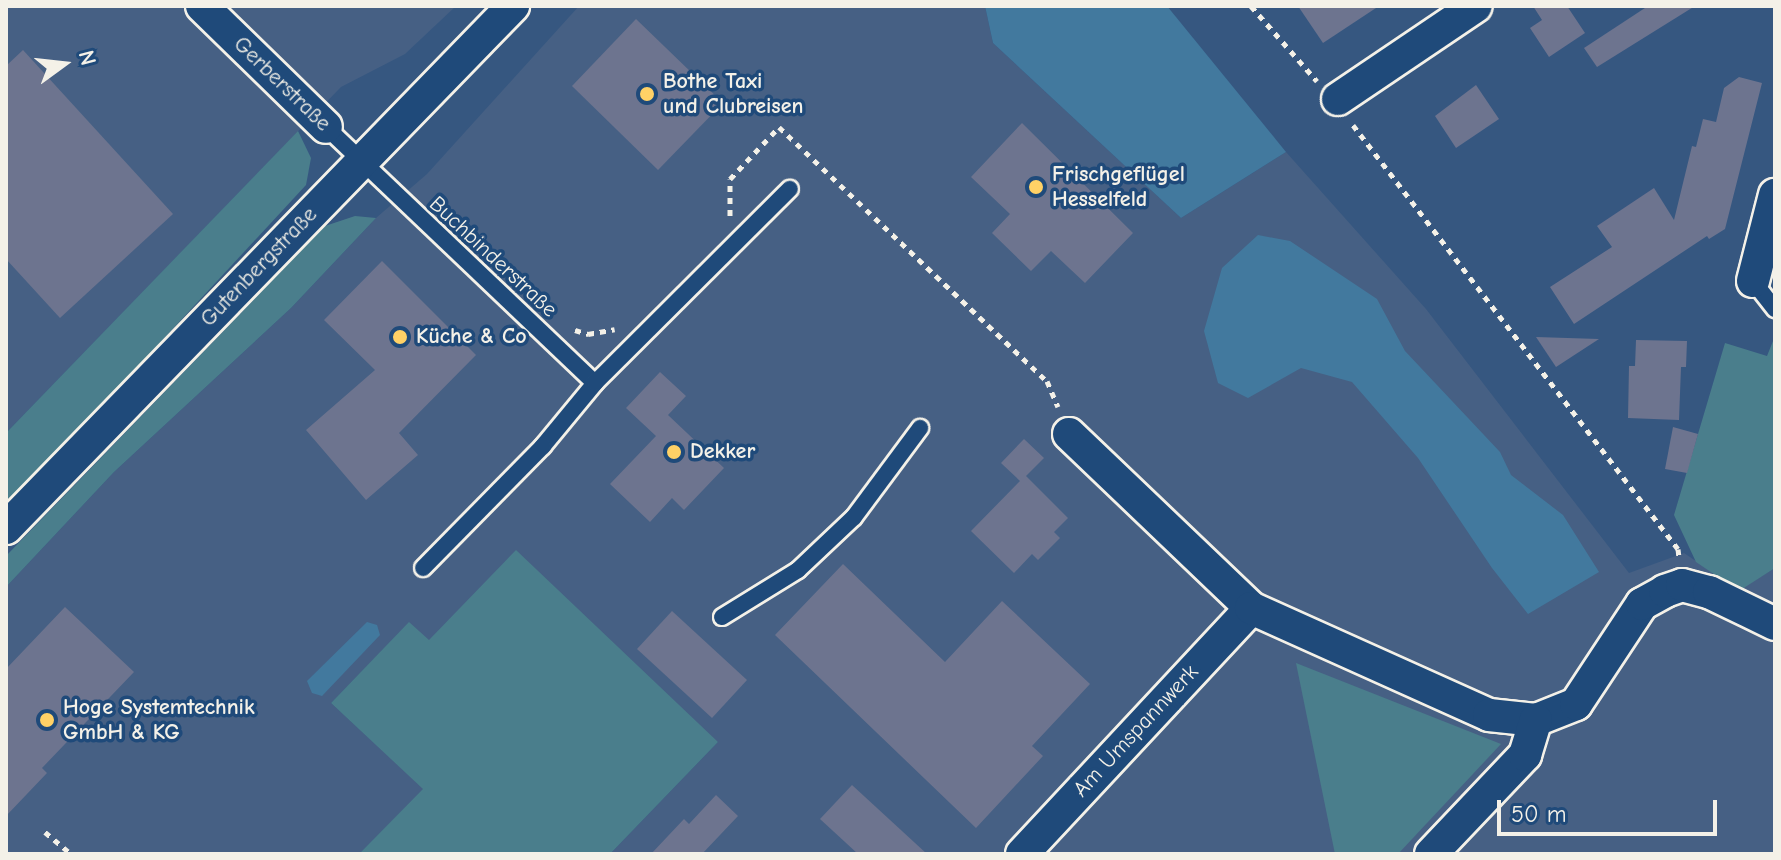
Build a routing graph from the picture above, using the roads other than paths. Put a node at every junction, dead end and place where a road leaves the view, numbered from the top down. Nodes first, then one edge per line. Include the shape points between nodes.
1 (202, 6) edge
2 (513, 6) edge
3 (1476, 6) edge
4 (1338, 99) road end
5 (326, 127) joint
6 (361, 162) junction
7 (790, 189) dead end
8 (1775, 195) edge
9 (1753, 281) joint
10 (1775, 309) edge
11 (595, 383) junction
12 (920, 428) dead end
13 (1069, 434) dead end
14 (6, 528) edge
15 (423, 568) dead end
16 (1251, 608) junction
17 (722, 617) dead end
18 (1775, 624) edge
19 (1536, 720) junction
20 (1022, 854) edge
21 (1431, 854) edge

1 - 5 street, Gerberstraße
2 - 6 street, Gutenbergstraße
3 - 4 street
5 - 6 lane, Gerberstraße
6 - 11 lane, Buchbinderstraße
6 - 14 street, Gutenbergstraße
7 - 11 lane
8 - 9 street
9 - 10 lane
11 - 15 lane via 543,446
12 - 17 lane via 854,517 809,559
13 - 16 street
16 - 19 street via 1489,715
16 - 20 street, Am Umspannwerk
18 - 19 street via 1682,585 1642,604 1576,704
19 - 21 street via 1525,755

